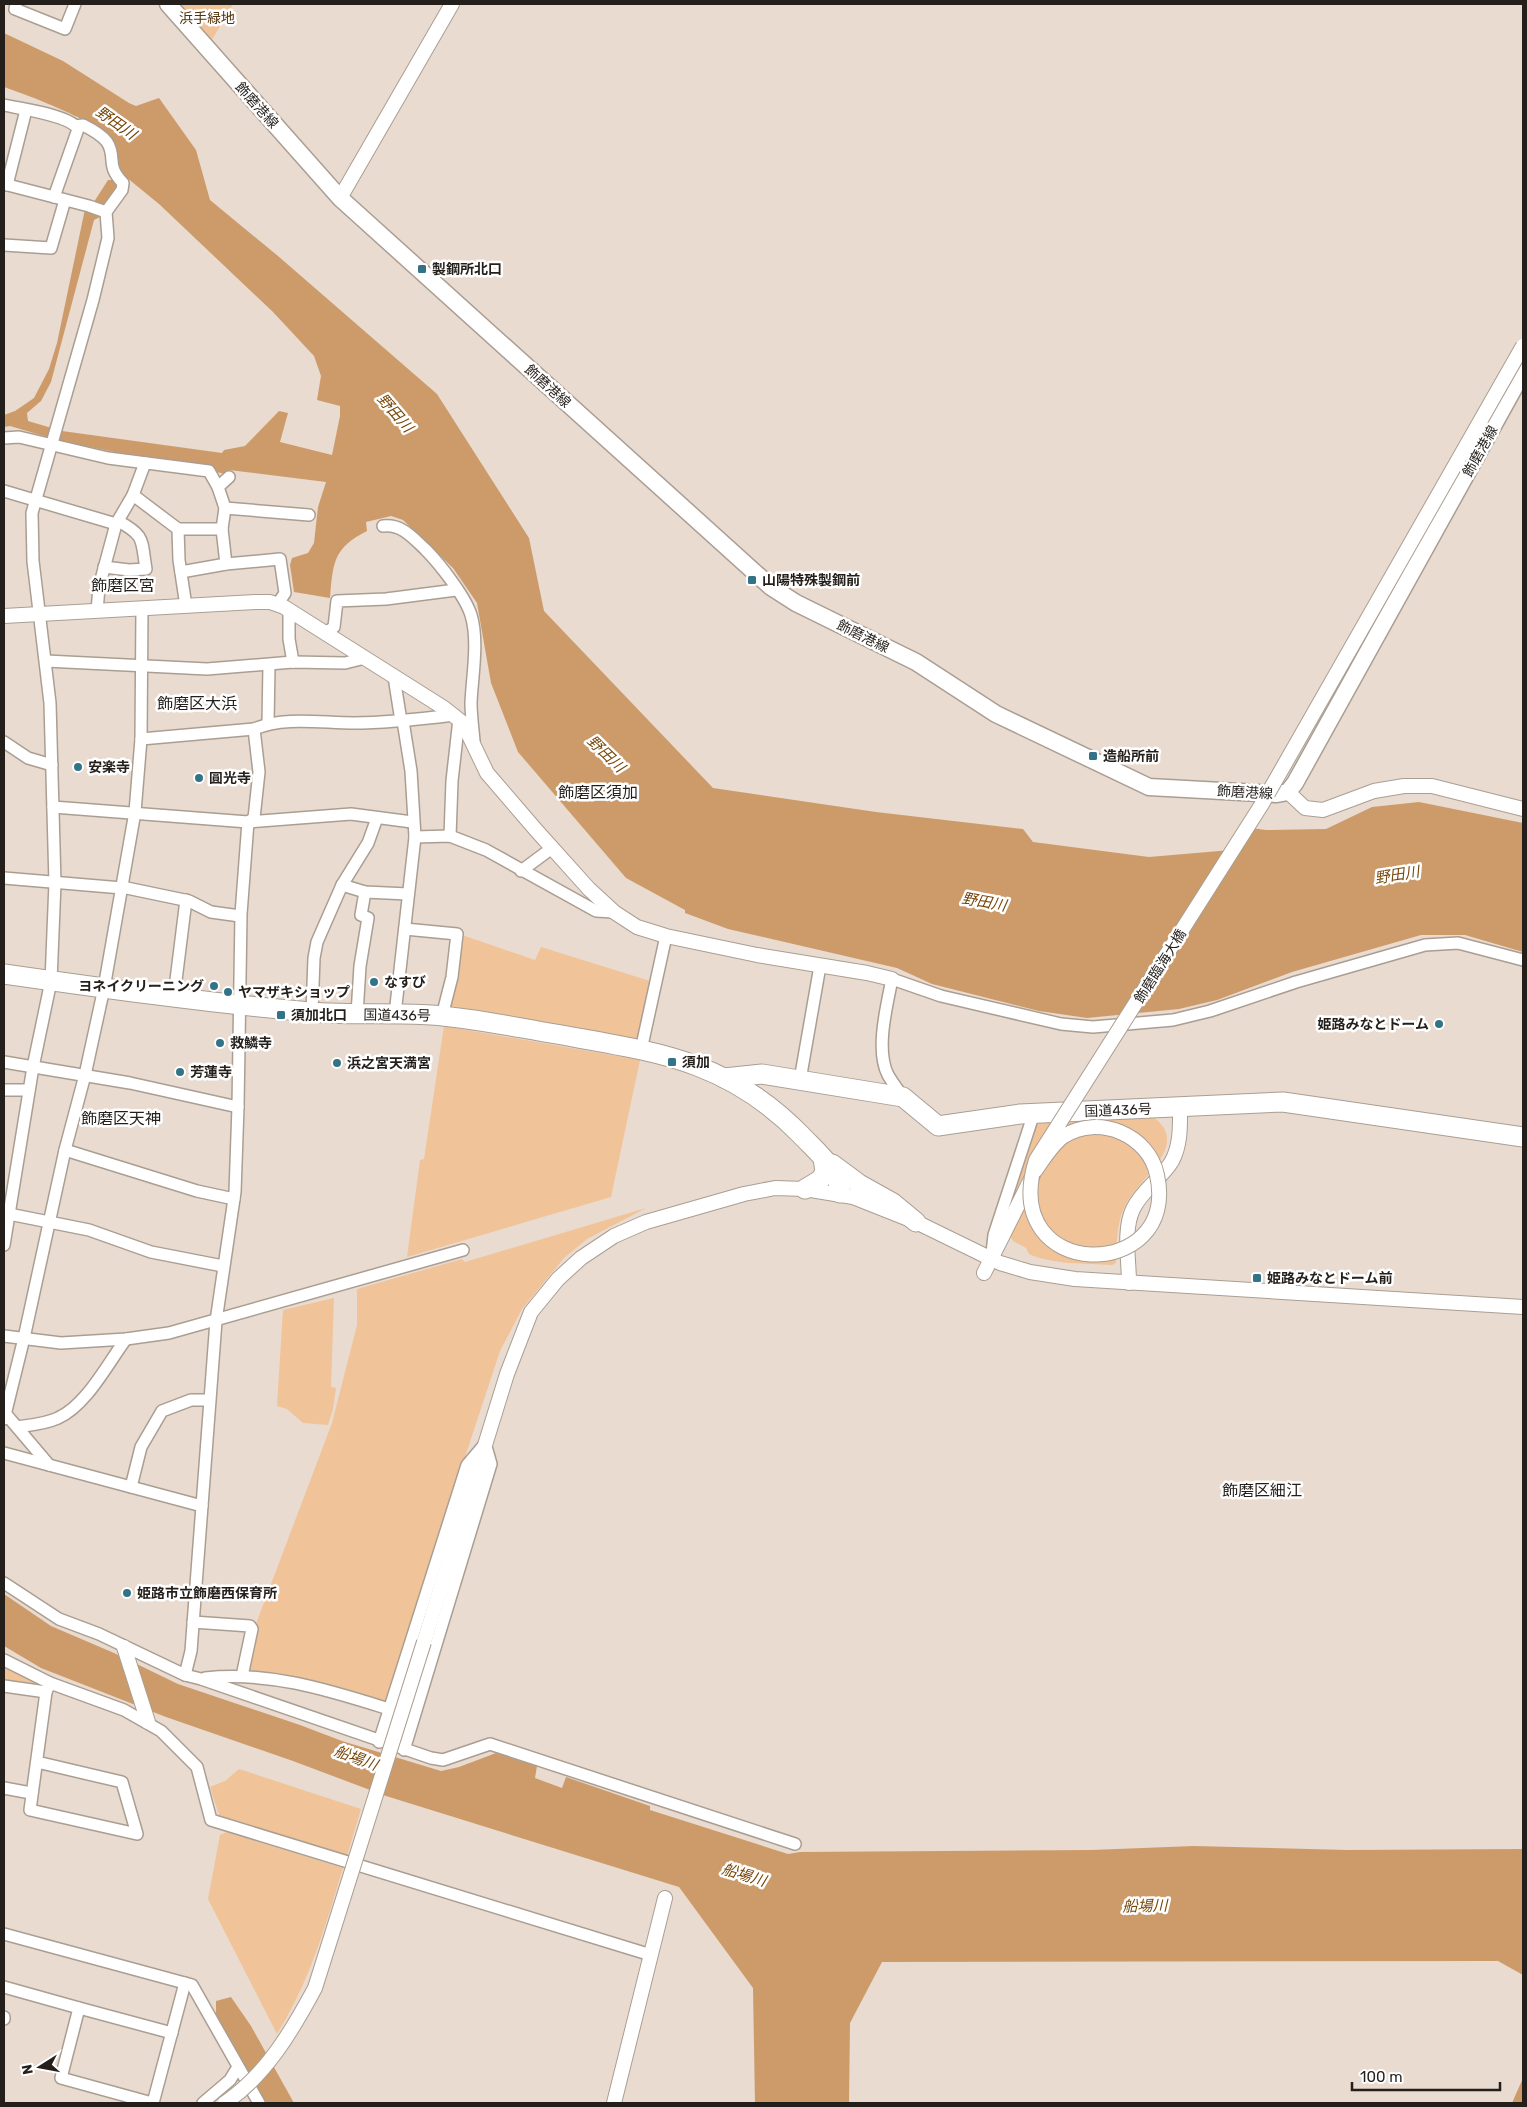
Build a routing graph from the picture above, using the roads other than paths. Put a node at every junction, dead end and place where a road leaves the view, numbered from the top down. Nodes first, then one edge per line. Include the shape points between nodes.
1 (16, 4) edge
2 (75, 4) edge
3 (168, 4) edge
4 (452, 4) edge
5 (4, 105) edge
6 (26, 110) junction
7 (76, 126) junction
8 (5, 184) edge
9 (60, 198) junction
10 (340, 198) junction
11 (106, 212) junction
12 (4, 246) edge
13 (1523, 346) edge
14 (1523, 372) edge
15 (4, 438) edge
16 (52, 444) junction
17 (145, 463) junction
18 (229, 477) dead end
19 (218, 487) junction
20 (4, 491) edge
21 (133, 495) junction
22 (35, 501) junction
23 (225, 508) junction
24 (309, 515) dead end
25 (117, 523) junction
26 (384, 526) dead end
27 (178, 529) junction
28 (222, 529) junction
29 (226, 564) junction
30 (104, 567) junction
31 (181, 572) junction
32 (456, 590) junction
33 (186, 606) junction
34 (142, 608) junction
35 (283, 608) junction
36 (97, 610) junction
37 (40, 614) junction
38 (4, 616) edge
39 (326, 633) junction
40 (365, 658) junction
41 (46, 661) junction
42 (293, 662) junction
43 (269, 665) junction
44 (143, 666) junction
45 (394, 676) junction
46 (457, 717) junction
47 (402, 721) junction
48 (268, 724) junction
49 (254, 729) junction
50 (141, 739) junction
51 (4, 742) edge
52 (474, 743) junction
53 (52, 764) junction
54 (1288, 792) junction
55 (53, 807) junction
56 (1523, 809) edge
57 (136, 812) junction
58 (377, 818) junction
59 (248, 822) junction
60 (412, 822) junction
61 (415, 836) junction
62 (450, 836) junction
63 (552, 848) junction
64 (521, 871) junction
65 (4, 878) edge
66 (55, 883) junction
67 (342, 886) junction
68 (122, 888) junction
69 (365, 892) junction
70 (408, 894) junction
71 (186, 900) junction
72 (614, 912) junction
73 (240, 916) junction
74 (405, 929) junction
75 (666, 936) junction
76 (1523, 960) edge
77 (820, 966) junction
78 (4, 974) edge
79 (892, 979) junction
80 (51, 981) junction
81 (104, 988) junction
82 (174, 996) junction
83 (239, 1004) junction
84 (312, 1012) junction
85 (357, 1014) junction
86 (395, 1014) junction
87 (442, 1016) junction
88 (642, 1050) junction
89 (4, 1062) edge
90 (33, 1067) junction
91 (85, 1075) junction
92 (724, 1078) junction
93 (800, 1080) junction
94 (4, 1090) edge
95 (29, 1090) junction
96 (903, 1097) junction
97 (238, 1107) junction
98 (1180, 1107) junction
99 (1034, 1113) junction
100 (1523, 1137) edge
101 (65, 1150) junction
102 (823, 1158) junction
103 (806, 1189) junction
104 (840, 1193) junction
105 (234, 1199) junction
106 (9, 1214) junction
107 (51, 1222) junction
108 (916, 1222) junction
109 (4, 1245) edge
110 (462, 1250) dead end
111 (991, 1259) junction
112 (223, 1266) junction
113 (984, 1273) dead end
114 (1129, 1283) junction
115 (1523, 1307) edge
116 (216, 1321) junction
117 (4, 1336) edge
118 (24, 1338) junction
119 (126, 1339) junction
120 (209, 1400) junction
121 (4, 1416) edge
122 (17, 1427) junction
123 (485, 1443) junction
124 (4, 1454) edge
125 (48, 1465) junction
126 (131, 1487) junction
127 (202, 1506) junction
128 (4, 1583) edge
129 (193, 1622) junction
130 (124, 1646) junction
131 (4, 1660) edge
132 (185, 1675) junction
133 (242, 1676) junction
134 (201, 1679) junction
135 (4, 1686) edge
136 (48, 1688) junction
137 (389, 1709) junction
138 (148, 1722) junction
139 (379, 1742) junction
140 (404, 1750) junction
141 (37, 1762) junction
142 (4, 1788) edge
143 (31, 1793) junction
144 (795, 1844) dead end
145 (665, 1898) dead end
146 (4, 1934) edge
147 (651, 1955) junction
148 (185, 1983) junction
149 (4, 1988) edge
150 (79, 2008) junction
151 (172, 2033) junction
152 (238, 2067) junction
153 (253, 2101) edge
154 (152, 2103) edge
155 (202, 2103) edge
156 (225, 2103) edge
157 (614, 2103) edge

1 - 2 street via 15,9 65,28
3 - 10 main road, 飾磨港線
4 - 10 street
5 - 6 street
6 - 7 street
6 - 8 street
7 - 9 street via 78,129
7 - 11 street via 83,125 107,142 113,173 123,183 122,190
8 - 9 street
9 - 11 street
9 - 12 street via 51,248
10 - 54 main road, 飾磨港線 via 723,545 771,587 796,603 916,662 996,714 1149,787
11 - 16 street via 108,238 102,265
13 - 111 street, 飾磨臨海大橋, bridge via 1262,804 1036,1160 1031,1183 1032,1208 1046,1234 1073,1253 1089,1256 1115,1252 1135,1242 1152,1220 1159,1202 1160,1186 1146,1151 1124,1133 1107,1127 1090,1127 1063,1137 1035,1171
14 - 54 main road, 飾磨港線 via 1296,783
15 - 16 street via 19,437
16 - 17 street via 82,453
16 - 22 street
17 - 19 street via 209,471
17 - 21 street
18 - 19 street
19 - 23 street
20 - 22 street
21 - 25 street
21 - 27 street
22 - 25 street
22 - 37 street via 32,530
23 - 24 street
23 - 28 street
25 - 30 street
25 - 30 street via 136,530 146,569
26 - 32 street via 393,525 407,532 428,552
27 - 28 street
27 - 31 street
28 - 29 street
29 - 31 street
29 - 35 street via 280,559 285,593
30 - 36 street via 98,587
31 - 33 street
32 - 39 street via 386,599 337,601 334,627
32 - 52 street via 471,615 475,666 471,703
33 - 34 street
33 - 35 street via 255,602
34 - 36 street
34 - 44 street
35 - 39 street
35 - 42 street
36 - 37 street
37 - 38 street
37 - 41 street
39 - 40 street
40 - 42 street via 345,663
40 - 45 street
41 - 44 street
41 - 53 street
42 - 43 street
43 - 44 street via 207,669
43 - 48 street
44 - 50 street
45 - 46 street
45 - 47 street
46 - 47 street
46 - 52 street
46 - 62 street
47 - 48 street
47 - 60 street via 411,771
48 - 49 street
49 - 50 street
49 - 59 street via 259,772 254,818
50 - 57 street
51 - 53 street via 28,758
52 - 63 street via 487,773
53 - 55 street
54 - 56 street via 1305,808 1323,810 1374,791 1432,786
55 - 57 street
55 - 66 street
57 - 59 street
57 - 68 street
58 - 59 street via 351,814
58 - 60 street
58 - 67 street via 368,843
59 - 73 street
60 - 61 street
61 - 62 street
61 - 70 street
62 - 64 street via 486,850
63 - 64 street
63 - 72 street
64 - 72 street via 596,911
65 - 66 street
66 - 68 street
66 - 80 street
67 - 69 street
67 - 84 street via 317,942
68 - 71 street
68 - 81 street
69 - 70 street
69 - 85 street via 361,915 368,918
70 - 74 street
71 - 73 street via 211,912
71 - 82 street
72 - 75 street via 637,927
73 - 83 street
74 - 86 street
74 - 87 street via 458,934
75 - 77 street
75 - 88 street
76 - 79 street via 1458,943 1424,945 1210,1011 1173,1020 1093,1027 1061,1024 941,996
77 - 79 street
77 - 93 street
78 - 80 highway, 国道436号
79 - 96 street via 883,1054 887,1073
80 - 81 highway, 国道436号
80 - 90 street
81 - 82 highway, 国道436号
81 - 91 street
82 - 83 highway, 国道436号
83 - 84 highway, 国道436号
83 - 97 street
84 - 85 highway, 国道436号
85 - 86 highway, 国道436号
86 - 87 highway, 国道436号
87 - 88 highway, 国道436号
88 - 92 highway, 国道436号 via 688,1061
89 - 90 street
90 - 91 street
90 - 95 street
91 - 97 street
91 - 101 street
92 - 93 highway via 762,1074
92 - 102 highway, 国道436号 via 776,1112
93 - 96 highway
94 - 95 street
95 - 106 street
96 - 99 highway, 国道436号 via 938,1126
97 - 105 street
98 - 99 highway, 国道436号
98 - 100 highway, 国道436号 via 1283,1102
98 - 114 street via 1178,1145 1172,1162 1143,1194 1128,1223
99 - 111 street via 994,1235
101 - 105 street via 197,1191
101 - 107 street
102 - 103 highway via 825,1172 820,1180
102 - 104 highway, 国道436号 via 840,1183
102 - 108 highway via 859,1184 892,1202
103 - 104 street
103 - 123 street via 774,1188 744,1194 646,1222 614,1236 581,1258 558,1279 531,1312
104 - 108 street
105 - 112 street
106 - 107 street
106 - 109 street
107 - 112 street via 109,1236 151,1252
107 - 118 street
108 - 111 street
110 - 116 street
111 - 113 street, 飾磨臨海大橋
111 - 114 street via 1052,1276
112 - 116 street
114 - 115 street
116 - 119 street via 169,1333
116 - 120 street
117 - 118 street
118 - 119 street via 61,1343
118 - 121 street
119 - 122 street via 77,1406 42,1424
120 - 126 street via 191,1400 162,1411 141,1447
120 - 127 street
121 - 122 street
122 - 125 street
123 - 137 street via 467,1465
123 - 140 street via 491,1464
123 - 156 street, bridge via 315,1988 293,2028 266,2065
124 - 125 street
125 - 126 street
126 - 127 street
127 - 129 street
128 - 130 street via 60,1619
129 - 132 street
129 - 133 street via 250,1626
130 - 132 street
130 - 138 street
131 - 136 street
132 - 134 street
133 - 134 street
133 - 137 street via 317,1686
134 - 139 street
135 - 136 street
136 - 138 street via 124,1710
136 - 141 street
137 - 139 street
138 - 147 street via 197,1767 211,1820
139 - 140 street
140 - 144 street via 443,1760 490,1744
141 - 143 street
141 - 143 street via 122,1782 137,1834 30,1810
142 - 143 street
145 - 147 street
146 - 148 street
147 - 157 street
148 - 151 street
148 - 152 street via 192,1985
149 - 150 street
150 - 151 street
150 - 154 street via 60,2078
151 - 154 street
152 - 153 street
152 - 155 street via 230,2080

